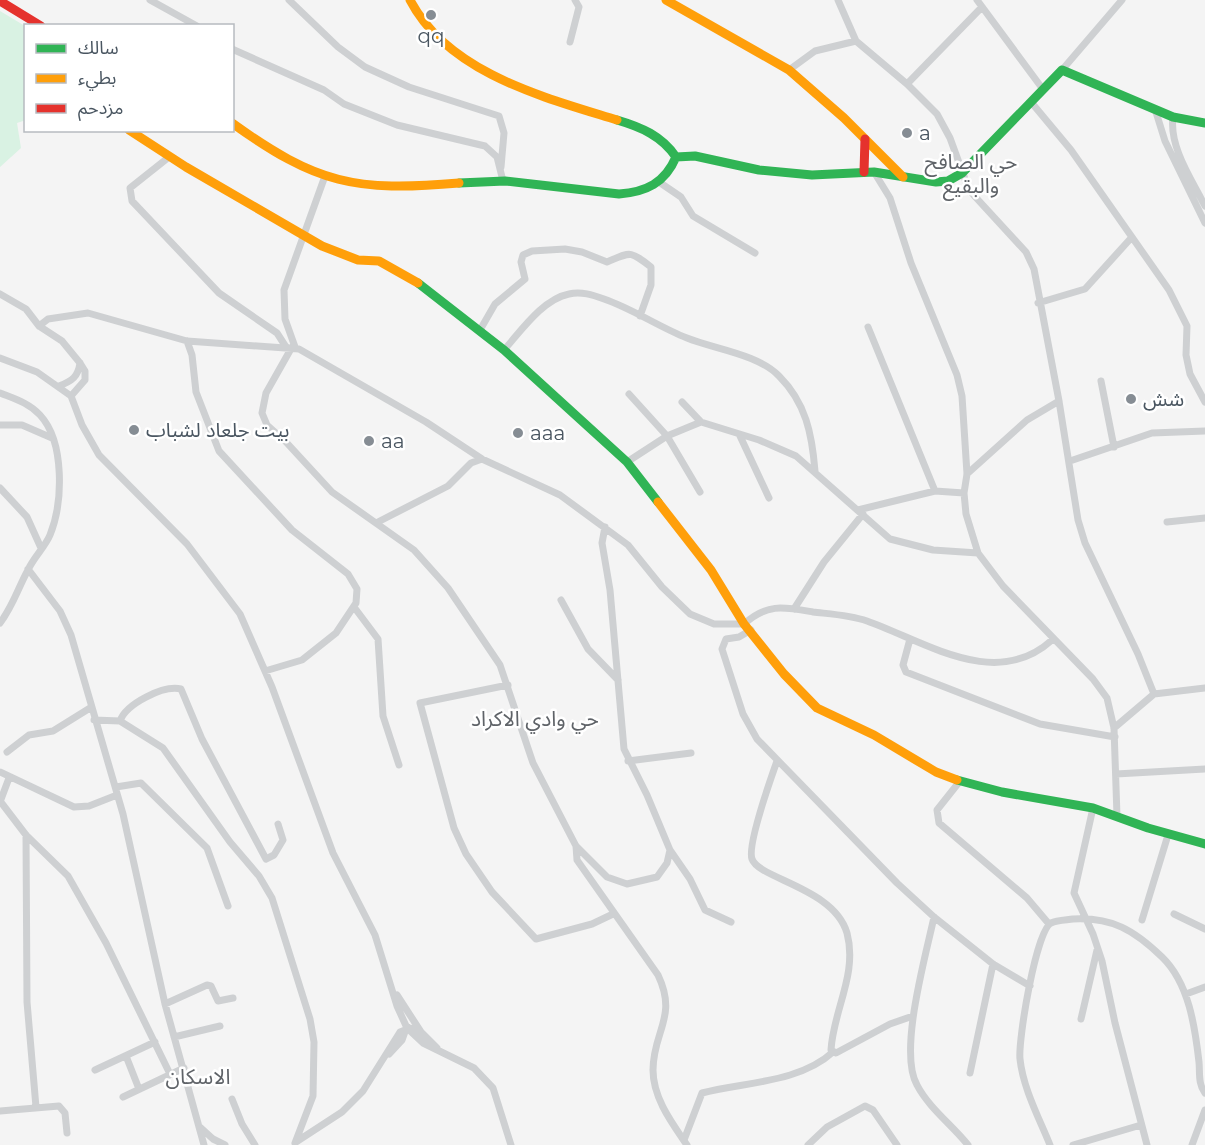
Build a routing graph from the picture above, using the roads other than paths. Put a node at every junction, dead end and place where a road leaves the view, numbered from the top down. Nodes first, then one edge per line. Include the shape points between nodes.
1 (150, 0) edge
2 (289, 0) edge
3 (410, 0) edge
4 (575, 0) edge
5 (666, 0) edge
6 (838, 0) edge
7 (977, 0) edge
8 (1122, 0) edge
9 (0, 1) edge
10 (982, 7) junction
11 (38, 24) edge
12 (193, 24) edge
13 (856, 41) junction
14 (570, 42) dead end
15 (234, 50) edge
16 (789, 70) junction
17 (1062, 70) junction
18 (907, 84) junction
19 (1042, 88) junction
20 (1031, 102) junction
21 (1155, 109) junction
22 (1173, 117) junction
23 (1205, 123) edge
24 (234, 124) edge
25 (132, 132) edge
26 (865, 139) junction
27 (169, 157) junction
28 (676, 157) junction
29 (501, 167) junction
30 (869, 172) junction
31 (962, 173) junction
32 (324, 176) junction
33 (903, 177) junction
34 (503, 181) junction
35 (660, 182) junction
36 (1205, 206) edge
37 (1205, 223) edge
38 (303, 234) junction
39 (1132, 237) junction
40 (755, 254) dead end
41 (0, 294) edge
42 (1038, 303) junction
43 (640, 316) junction
44 (39, 326) junction
45 (868, 327) dead end
46 (480, 330) junction
47 (187, 341) junction
48 (291, 347) junction
49 (504, 350) junction
50 (0, 358) edge
51 (80, 363) junction
52 (1101, 381) dead end
53 (59, 386) junction
54 (0, 393) edge
55 (629, 394) dead end
56 (71, 396) junction
57 (1059, 401) junction
58 (682, 402) dead end
59 (1205, 402) edge
60 (701, 422) junction
61 (0, 425) edge
62 (1205, 431) edge
63 (668, 436) junction
64 (740, 436) junction
65 (52, 438) junction
66 (1114, 447) junction
67 (482, 459) junction
68 (1070, 461) junction
69 (627, 462) junction
70 (815, 471) junction
71 (967, 474) junction
72 (0, 488) edge
73 (934, 491) junction
74 (700, 492) dead end
75 (964, 493) junction
76 (769, 498) dead end
77 (860, 512) junction
78 (1205, 518) edge
79 (1167, 522) dead end
80 (376, 523) junction
81 (605, 527) junction
82 (41, 548) junction
83 (978, 554) junction
84 (28, 569) junction
85 (561, 600) dead end
86 (354, 607) junction
87 (794, 609) junction
88 (0, 623) edge
89 (747, 627) junction
90 (910, 639) junction
91 (1052, 640) junction
92 (265, 671) junction
93 (618, 680) junction
94 (508, 685) junction
95 (1205, 688) edge
96 (1154, 694) junction
97 (90, 708) junction
98 (94, 720) junction
99 (120, 722) junction
100 (1114, 728) junction
101 (1114, 737) junction
102 (7, 752) dead end
103 (691, 753) dead end
104 (628, 760) junction
105 (777, 761) junction
106 (399, 765) dead end
107 (1205, 769) edge
108 (0, 772) edge
109 (1116, 774) junction
110 (9, 778) junction
111 (960, 781) junction
112 (116, 787) junction
113 (117, 795) junction
114 (0, 802) edge
115 (1093, 808) junction
116 (1117, 816) junction
117 (278, 824) dead end
118 (27, 835) junction
119 (1168, 835) junction
120 (1205, 844) edge
121 (576, 846) junction
122 (670, 850) junction
123 (228, 906) dead end
124 (613, 914) junction
125 (1174, 914) dead end
126 (934, 917) junction
127 (1086, 919) junction
128 (1142, 920) dead end
129 (731, 922) dead end
130 (1049, 924) junction
131 (1205, 929) edge
132 (1098, 948) junction
133 (993, 964) junction
134 (1030, 986) junction
135 (1205, 987) edge
136 (392, 988) junction
137 (1186, 994) junction
138 (233, 998) dead end
139 (165, 1004) junction
140 (408, 1014) junction
141 (913, 1016) junction
142 (1081, 1019) dead end
143 (220, 1026) dead end
144 (407, 1028) junction
145 (421, 1032) junction
146 (174, 1037) junction
147 (155, 1042) junction
148 (437, 1048) junction
149 (833, 1052) junction
150 (126, 1056) junction
151 (184, 1068) junction
152 (95, 1070) dead end
153 (970, 1073) dead end
154 (170, 1074) junction
155 (139, 1089) junction
156 (1205, 1093) edge
157 (123, 1097) dead end
158 (232, 1099) dead end
159 (36, 1107) junction
160 (1205, 1110) edge
161 (0, 1111) edge
162 (1141, 1125) junction
163 (200, 1126) junction
164 (67, 1133) dead end
165 (686, 1143) edge
166 (293, 1144) edge
167 (204, 1145) edge
168 (225, 1145) edge
169 (255, 1145) edge
170 (511, 1145) edge
171 (808, 1145) edge
172 (897, 1145) edge
173 (968, 1145) edge
174 (1050, 1145) edge
175 (1072, 1145) edge
176 (1147, 1145) edge
177 (1192, 1145) edge

1 - 12 street
2 - 29 street via 365,68 409,87 499,116 504,133
3 - 28 street via 429,32 464,60 651,133 671,147
4 - 14 street via 579,7
5 - 16 street
6 - 13 street
7 - 10 street
8 - 17 street
9 - 11 street
10 - 18 street
10 - 19 street
13 - 16 street via 815,51
13 - 18 street
15 - 29 street via 324,90 344,104 397,125 485,146
16 - 26 street
17 - 19 street
17 - 21 street
18 - 31 street via 937,114
19 - 20 street
20 - 31 street
20 - 39 street via 1071,150
21 - 22 street
21 - 37 street via 1165,141
22 - 23 street
22 - 36 street via 1176,145
24 - 32 street via 276,155
25 - 27 street
26 - 30 street
26 - 33 street
27 - 38 street
27 - 48 street via 130,188 132,201 219,293
28 - 30 street via 695,156 759,170 812,175
28 - 35 street via 672,170
29 - 34 street
30 - 33 street
30 - 71 street via 887,191 957,375
31 - 33 street via 936,182
31 - 42 street via 969,190 1026,252 1034,269
32 - 34 street via 381,187
32 - 38 street
34 - 35 street via 618,194 637,194
35 - 40 street via 681,197 693,216
38 - 46 street via 342,255 392,267
38 - 48 street via 290,267 283,304
39 - 42 street via 1085,290
39 - 59 street via 1184,319 1190,374
41 - 44 street via 26,309
42 - 57 street
43 - 46 street via 651,285 651,267 637,256 619,255 607,262 565,249 531,251 521,258 525,279 495,304
43 - 49 street via 606,300 580,292 569,294 539,313
43 - 70 street via 686,338 746,356 777,373 801,404 812,434
44 - 47 street via 48,319 88,313
44 - 51 street via 62,341
45 - 73 street
46 - 49 street
47 - 48 street
47 - 86 street via 195,392 219,451 292,530 353,580 358,595
48 - 67 street via 426,422
48 - 80 street via 266,393 262,413 267,425 332,492
49 - 69 street
50 - 53 street via 37,372
51 - 53 street via 72,381
51 - 56 street via 85,380
52 - 66 street
53 - 56 street
54 - 65 street via 35,411 45,421
55 - 63 street
56 - 92 street via 99,455 187,544 240,614
57 - 68 street
57 - 71 street via 1027,420
58 - 60 street
60 - 63 street
60 - 64 street
61 - 65 street via 22,425
62 - 66 street via 1159,432
63 - 69 street
63 - 74 street
64 - 70 street via 796,456
64 - 76 street
65 - 82 street via 60,495 50,534
66 - 68 street
67 - 80 street via 471,463 448,486
67 - 81 street via 560,495
68 - 96 street via 1085,543
69 - 89 street via 718,580
70 - 77 street
71 - 75 street
72 - 82 street via 27,517
73 - 75 street
73 - 77 street via 879,503
75 - 83 street
77 - 83 street via 890,539 933,550
77 - 87 street
78 - 79 street
80 - 94 street via 414,550 438,576 487,643
81 - 89 street via 628,545 690,614 714,624
81 - 93 street via 602,543
82 - 84 street
83 - 91 street
84 - 88 street
84 - 97 street via 66,623
85 - 93 street via 588,650
86 - 92 street via 341,628 305,658
86 - 106 street via 378,639 383,716
87 - 89 street via 757,612
87 - 90 street via 866,621
89 - 105 street via 739,637 726,639 722,648 743,714 757,739
89 - 111 street via 817,708
90 - 91 street via 970,660 998,663 1028,658
90 - 101 street via 903,665 906,672 1040,724
91 - 100 street via 1107,698
92 - 136 street via 313,802 375,935
93 - 104 street
94 - 121 street via 533,763
94 - 124 street via 420,703 454,828 492,892 536,939 592,924
95 - 96 street
96 - 100 street
97 - 98 street
97 - 102 street via 53,731 29,735
98 - 99 street
98 - 112 street
99 - 117 street via 136,703 165,690 181,689 202,740 266,859 274,855 283,840
99 - 166 street via 169,754 272,898 314,1042 313,1096
100 - 101 street
101 - 109 street
103 - 104 street
104 - 122 street
105 - 126 street
105 - 149 street via 753,841 752,857 765,869 828,905 846,930 849,966 831,1045
107 - 109 street
108 - 110 street
109 - 116 street
110 - 113 street via 74,807 89,806
110 - 114 street
111 - 115 street
111 - 130 street via 937,810 939,823 1027,898
112 - 113 street
112 - 123 street via 141,783 197,837 211,854
113 - 139 street
114 - 118 street
115 - 116 street
115 - 127 street via 1074,893
116 - 119 street
118 - 147 street via 68,876
118 - 159 street via 27,1002
119 - 120 street
119 - 128 street
121 - 122 street via 608,877 627,884 657,877 665,869
121 - 124 street via 577,860
122 - 129 street via 705,910
124 - 165 street via 658,975 667,996 652,1072 662,1106
125 - 131 street
126 - 133 street
126 - 141 street
127 - 130 street
127 - 132 street
127 - 137 street via 1111,922 1142,940 1171,967
130 - 134 street
132 - 142 street
132 - 162 street
133 - 134 street
133 - 153 street
134 - 174 street via 1020,1060
135 - 137 street
136 - 140 street
136 - 144 street
137 - 156 street via 1200,1083
138 - 139 street via 218,1001 207,985
139 - 146 street
140 - 144 street
140 - 145 street
141 - 149 street
141 - 173 street via 914,1080
143 - 146 street
144 - 145 street
144 - 148 street via 423,1043
144 - 166 street via 397,1035 370,1083 347,1107
145 - 148 street
146 - 151 street
147 - 150 street
147 - 154 street
148 - 170 street via 474,1068 493,1088
149 - 165 street via 818,1063 788,1074 702,1093
150 - 152 street
150 - 155 street
151 - 154 street
151 - 163 street
154 - 155 street
155 - 157 street
158 - 169 street
159 - 161 street
159 - 164 street via 53,1105 63,1109
160 - 177 street
162 - 175 street
162 - 176 street
163 - 167 street
163 - 168 street
171 - 172 street via 827,1127 865,1106 878,1116

